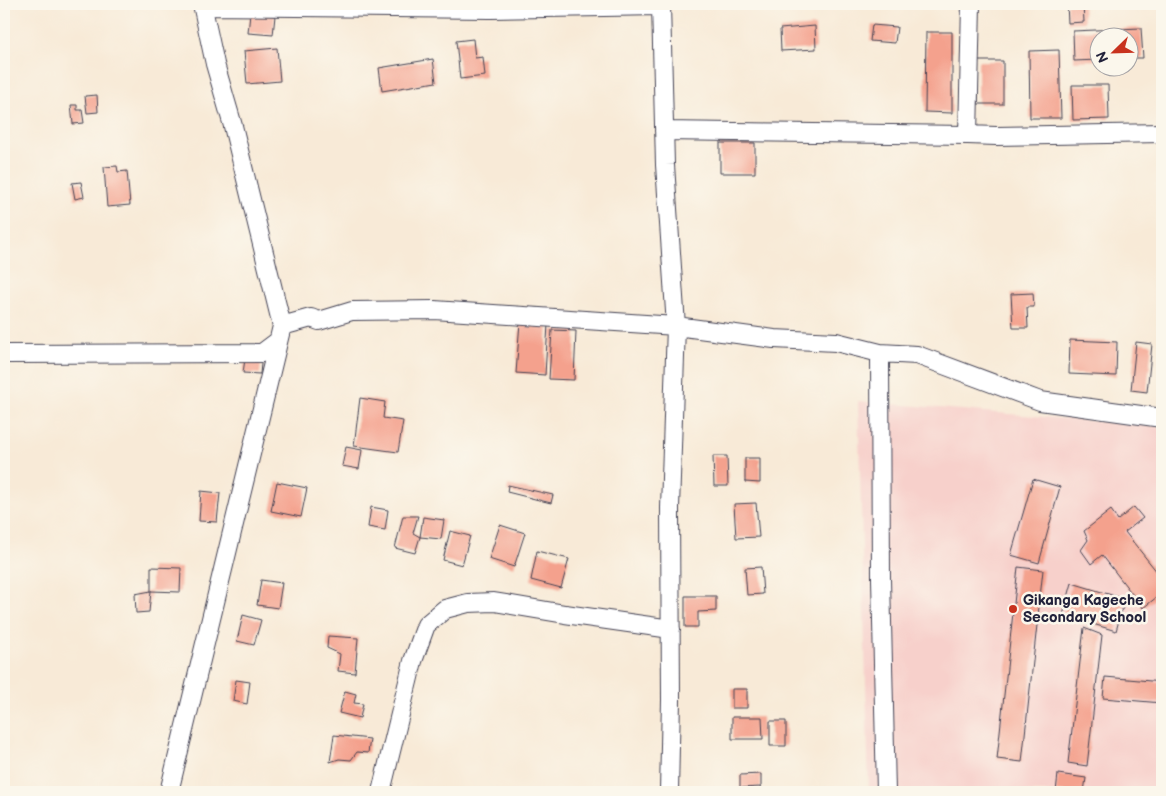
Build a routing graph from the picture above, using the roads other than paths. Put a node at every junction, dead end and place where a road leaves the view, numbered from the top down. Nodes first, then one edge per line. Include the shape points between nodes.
1 (971, 4) edge
2 (202, 5) edge
3 (661, 5) edge
4 (664, 131) junction
5 (1162, 133) edge
6 (968, 135) junction
7 (676, 326) junction
8 (280, 333) junction
9 (880, 353) junction
10 (4, 354) edge
11 (1162, 418) edge
12 (671, 629) junction
13 (169, 792) edge
14 (381, 792) edge
15 (669, 792) edge
16 (886, 792) edge

1 - 6 street
2 - 3 street via 491,9
2 - 8 street
3 - 4 street
4 - 6 street
4 - 7 street
5 - 6 street
7 - 8 street via 434,310 352,312 319,321 311,318
7 - 9 street via 774,339 836,342
7 - 12 street via 670,499
8 - 10 street via 262,353
8 - 13 street
9 - 11 street via 917,355 1040,401
9 - 16 street
12 - 14 street via 494,602 468,603 445,609 426,625 413,661
12 - 15 street

